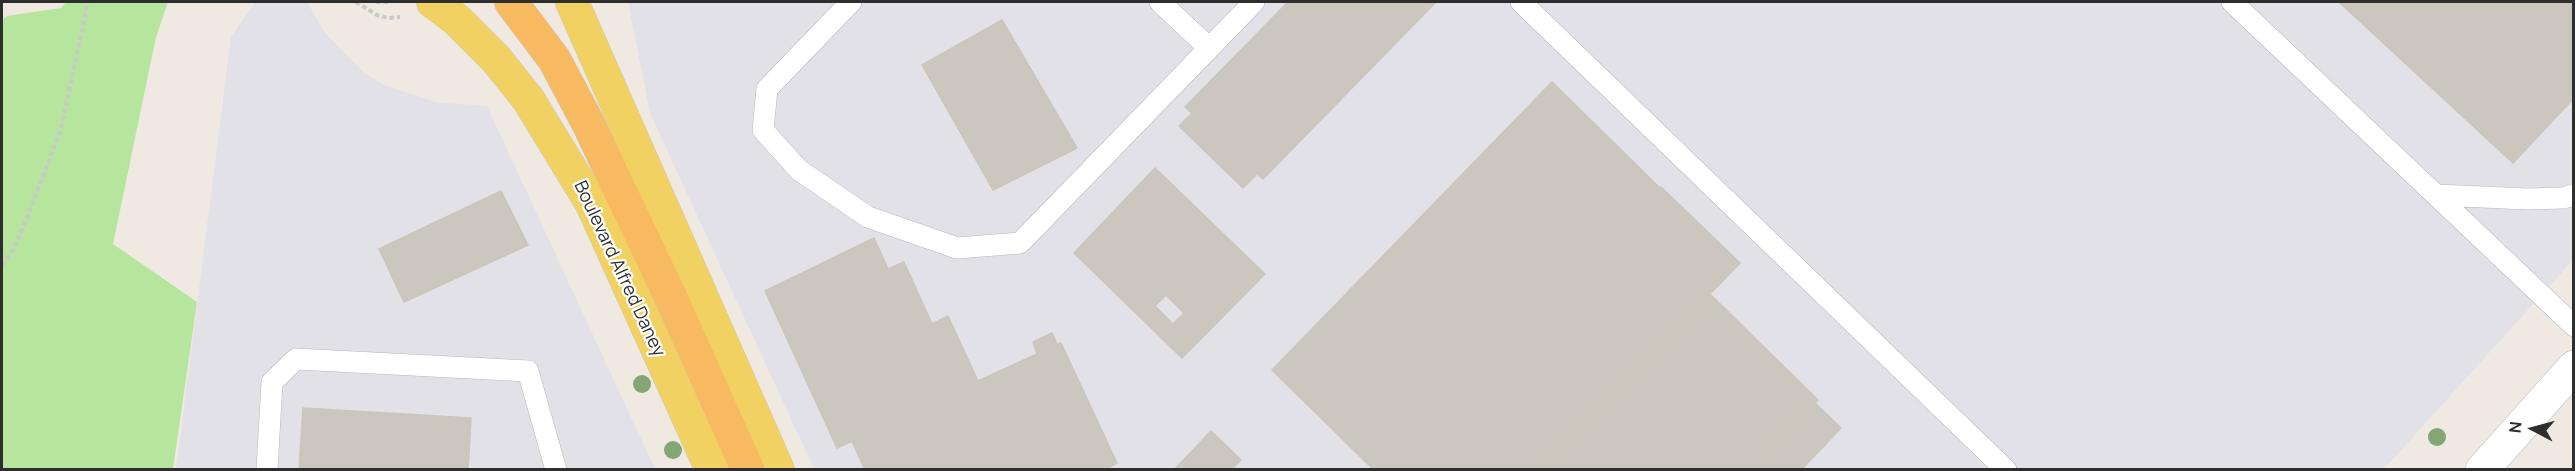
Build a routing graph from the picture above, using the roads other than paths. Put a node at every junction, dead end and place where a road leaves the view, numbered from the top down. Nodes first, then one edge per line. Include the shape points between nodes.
1 (511, 2) edge
2 (572, 2) edge
3 (851, 2) edge
4 (1160, 2) edge
5 (1254, 2) edge
6 (1521, 2) edge
7 (2232, 2) edge
8 (419, 8) edge
9 (1209, 48) junction
10 (2437, 195) junction
11 (2574, 195) edge
12 (2574, 326) edge
13 (2574, 367) edge
14 (744, 459) edge
15 (267, 470) edge
16 (556, 470) edge
17 (712, 470) edge
18 (778, 470) edge
19 (2006, 470) edge
20 (2482, 470) edge

1 - 14 highway via 554,58 588,123
2 - 18 main road
3 - 9 lane via 767,89 763,130 799,170 868,217 957,248 1020,243
4 - 9 lane
5 - 9 lane
6 - 19 lane
7 - 10 lane
8 - 17 main road, Boulevard Alfred Daney via 457,20 528,99 592,204
10 - 11 lane
10 - 12 lane
13 - 20 street
15 - 16 lane via 272,382 296,359 528,371

